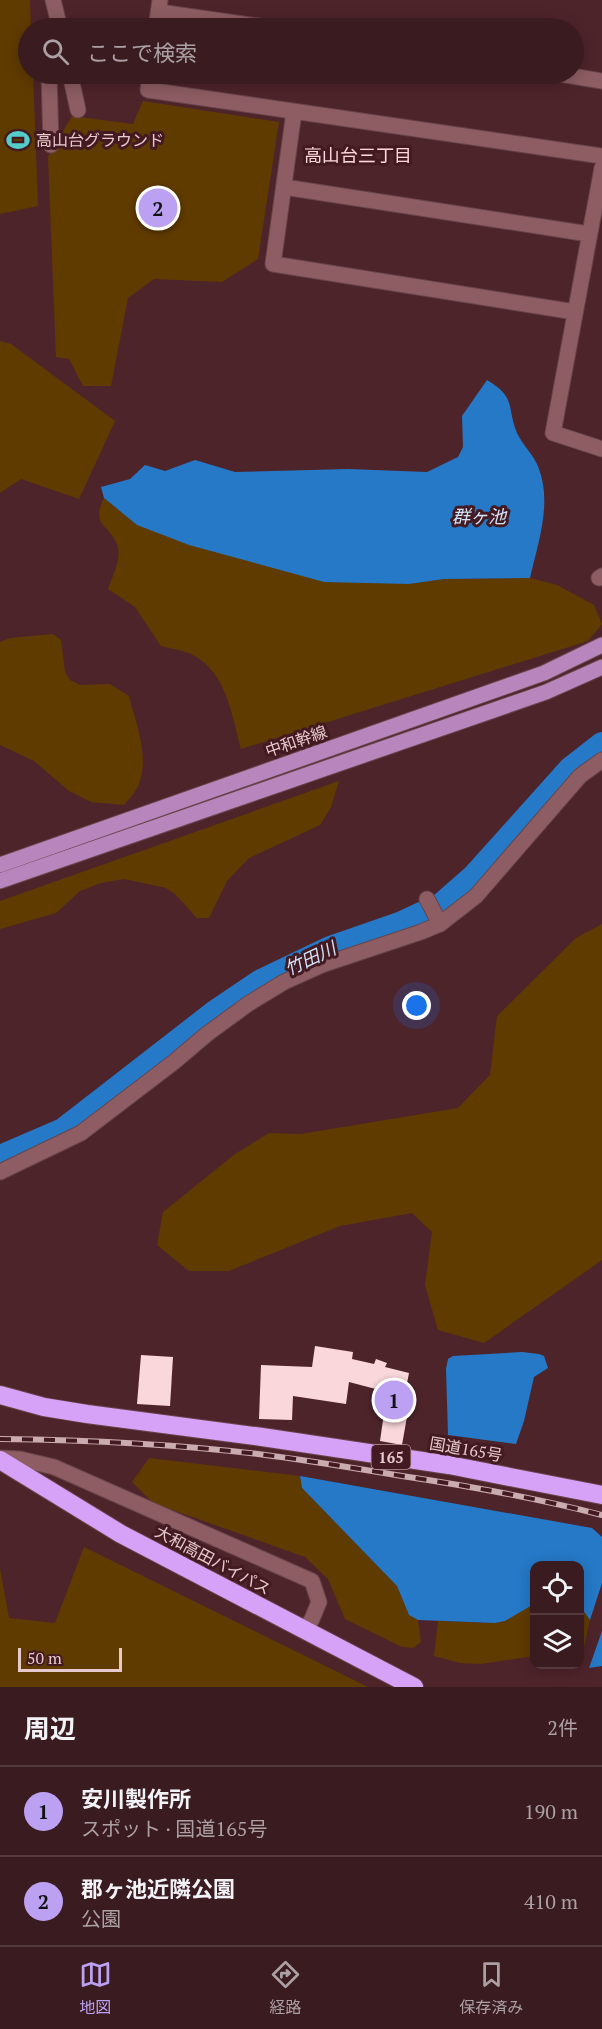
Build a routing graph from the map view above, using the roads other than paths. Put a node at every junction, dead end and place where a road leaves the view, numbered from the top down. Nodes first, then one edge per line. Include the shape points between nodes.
1 (48, 0) edge
2 (53, 0) edge
3 (160, 6) edge
4 (49, 18) edge
5 (58, 18) edge
6 (221, 18) edge
7 (584, 78) edge
8 (602, 81) edge
9 (50, 84) edge
10 (72, 84) edge
11 (149, 84) edge
12 (78, 110) dead end
13 (294, 112) junction
14 (51, 145) dead end
15 (602, 156) edge
16 (602, 168) edge
17 (284, 187) junction
18 (589, 234) junction
19 (575, 312) junction
20 (602, 449) edge
21 (602, 645) edge
22 (602, 667) edge
23 (602, 760) edge
24 (0, 865) edge
25 (0, 881) edge
26 (427, 898) dead end
27 (440, 924) junction
28 (0, 1172) edge
29 (0, 1395) edge
30 (0, 1408) edge
31 (179, 1428) junction
32 (0, 1459) edge
33 (602, 1495) edge
34 (305, 1630) junction
35 (414, 1687) edge

1 - 4 street
2 - 5 street
3 - 6 street
7 - 8 street
9 - 14 street
10 - 12 street
11 - 13 street via 148,90
13 - 15 street
13 - 17 street
16 - 18 street
17 - 18 street
17 - 19 street via 273,264
18 - 19 street
19 - 20 street via 553,433
21 - 24 main road, 中和幹線 via 544,673
22 - 25 main road via 546,692
23 - 27 street via 575,782 476,896
26 - 27 street
27 - 28 street via 284,982 215,1028 81,1133
29 - 31 highway, 国道165号 / 165 via 66,1411
30 - 31 highway, 国道165号 / 165 via 68,1419
31 - 33 highway, 国道165号 / 165 via 449,1465
32 - 34 highway, 大和高田バイパス via 121,1534
32 - 34 street via 54,1467 312,1581 319,1602
34 - 35 highway, 大和高田バイパス

